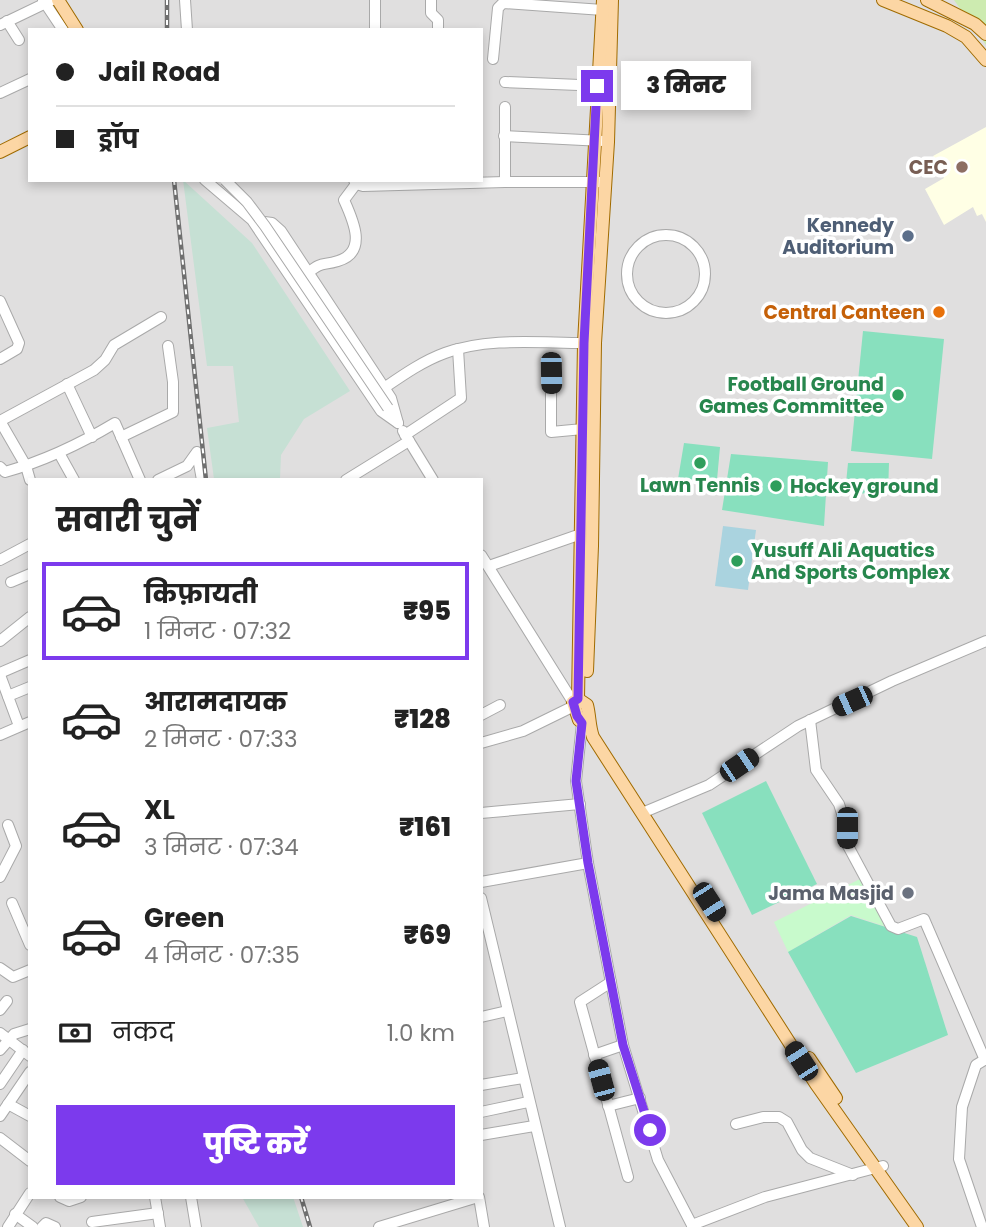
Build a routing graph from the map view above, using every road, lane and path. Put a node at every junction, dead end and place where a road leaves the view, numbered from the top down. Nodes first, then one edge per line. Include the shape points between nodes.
1 (58, 0) edge
2 (185, 0) edge
3 (375, 0) edge
4 (431, 0) edge
5 (612, 0) edge
6 (883, 0) edge
7 (926, 0) edge
8 (48, 1) edge
9 (603, 5) edge
10 (949, 8) edge
11 (4, 23) edge
12 (947, 26) junction
13 (62, 28) edge
14 (74, 28) edge
15 (75, 28) edge
16 (187, 28) edge
17 (375, 28) edge
18 (438, 28) edge
19 (986, 34) edge
20 (19, 40) dead end
21 (493, 59) dead end
22 (986, 60) edge
23 (28, 80) edge
24 (505, 82) dead end
25 (603, 86) junction
26 (0, 93) edge
27 (505, 107) dead end
28 (504, 135) junction
29 (28, 138) edge
30 (594, 140) junction
31 (608, 142) junction
32 (0, 152) edge
33 (207, 182) edge
34 (227, 182) edge
35 (355, 182) edge
36 (438, 182) edge
37 (505, 182) junction
38 (599, 182) junction
39 (252, 220) junction
40 (308, 273) junction
41 (696, 297) joint
42 (0, 301) edge
43 (162, 317) dead end
44 (584, 343) junction
45 (168, 346) dead end
46 (458, 349) junction
47 (0, 357) edge
48 (551, 373) dead end
49 (67, 384) junction
50 (384, 388) junction
51 (0, 421) edge
52 (398, 423) junction
53 (583, 429) junction
54 (92, 436) junction
55 (121, 437) junction
56 (407, 438) junction
57 (58, 453) junction
58 (26, 466) junction
59 (0, 467) edge
60 (29, 478) edge
61 (73, 478) edge
62 (140, 478) edge
63 (162, 478) edge
64 (202, 478) edge
65 (349, 478) edge
66 (432, 478) edge
67 (581, 534) junction
68 (28, 547) edge
69 (483, 558) edge
70 (0, 560) edge
71 (489, 566) junction
72 (28, 575) edge
73 (11, 582) dead end
74 (28, 619) edge
75 (0, 641) edge
76 (986, 641) edge
77 (28, 661) edge
78 (0, 674) edge
79 (28, 687) edge
80 (4, 690) edge
81 (578, 703) junction
82 (500, 705) dead end
83 (483, 714) edge
84 (810, 720) junction
85 (587, 721) junction
86 (24, 724) edge
87 (0, 735) edge
88 (483, 742) edge
89 (580, 804) junction
90 (646, 811) junction
91 (483, 813) edge
92 (8, 825) dead end
93 (588, 863) junction
94 (0, 877) edge
95 (483, 882) edge
96 (12, 903) dead end
97 (483, 906) edge
98 (28, 940) edge
99 (0, 968) edge
100 (28, 971) edge
101 (611, 982) junction
102 (508, 1011) junction
103 (483, 1017) edge
104 (28, 1030) edge
105 (4, 1036) edge
106 (623, 1045) junction
107 (0, 1050) edge
108 (26, 1053) edge
109 (594, 1055) junction
110 (985, 1060) edge
111 (28, 1075) edge
112 (523, 1079) junction
113 (0, 1084) edge
114 (483, 1085) edge
115 (640, 1098) junction
116 (528, 1102) junction
117 (608, 1106) junction
118 (4, 1107) edge
119 (483, 1112) edge
120 (28, 1115) edge
121 (736, 1124) dead end
122 (534, 1126) junction
123 (483, 1135) edge
124 (0, 1138) edge
125 (28, 1159) edge
126 (880, 1168) junction
127 (853, 1175) junction
128 (628, 1177) dead end
129 (28, 1196) edge
130 (155, 1199) edge
131 (191, 1199) edge
132 (471, 1199) edge
133 (478, 1199) edge
134 (158, 1213) junction
135 (15, 1214) junction
136 (92, 1222) dead end
137 (692, 1226) edge
138 (8, 1227) edge
139 (33, 1227) edge
140 (42, 1227) edge
141 (55, 1227) edge
142 (160, 1227) edge
143 (196, 1227) edge
144 (379, 1227) edge
145 (484, 1227) edge
146 (559, 1227) edge
147 (917, 1227) edge
148 (927, 1227) edge
149 (982, 1227) edge

1 - 15 main road
2 - 16 street
3 - 17 street
4 - 18 street
5 - 25 main road
6 - 12 main road
7 - 10 main road
8 - 11 street
8 - 13 street
8 - 14 street
9 - 21 street via 503,3 498,8
9 - 25 main road
10 - 12 street
10 - 19 main road
11 - 20 street
12 - 22 main road via 965,37
23 - 26 street
24 - 25 street
25 - 30 main road
25 - 31 main road
27 - 28 street
28 - 30 street
28 - 37 street
29 - 32 main road
30 - 31 street
30 - 38 main road
31 - 38 main road
33 - 39 street
34 - 52 street, bridge via 265,226
35 - 36 street via 380,187
35 - 40 street via 344,200 356,227 351,255 320,263
36 - 37 street
37 - 38 street
38 - 44 main road
38 - 81 main road via 592,546
39 - 40 street via 272,223
39 - 52 street via 381,411
40 - 50 street
41 - 41 street via 678,312 663,314 636,300 627,271 640,244 669,235 696,249 704,262
42 - 47 street via 19,343 17,349
43 - 49 street via 114,345 102,365
44 - 46 street via 503,342
44 - 53 main road
45 - 55 street via 173,412
46 - 50 street
46 - 56 street via 461,398
48 - 53 street via 551,432
49 - 51 street
49 - 54 street
50 - 52 street
51 - 58 street
52 - 56 street
53 - 67 main road
54 - 55 street via 115,423
54 - 57 street
55 - 62 street
56 - 65 street
56 - 66 street
57 - 58 street
57 - 61 street
58 - 59 street via 5,472
58 - 60 street
63 - 64 street via 187,466 197,452
67 - 71 street
67 - 81 main road
68 - 70 street
69 - 71 street
71 - 81 street
72 - 73 street
74 - 75 street
76 - 84 street
77 - 78 street
78 - 80 street
79 - 80 street
80 - 86 street
81 - 85 main road
81 - 88 street via 523,731
82 - 83 street
84 - 90 street via 709,785
84 - 110 street via 816,770 839,804 847,844 891,926 898,929 924,919
85 - 89 street via 576,781
85 - 90 main road via 593,737
86 - 87 street
89 - 91 street
89 - 93 street
90 - 126 main road
92 - 94 street via 16,846
93 - 95 street
93 - 101 street
96 - 98 street
97 - 102 street
99 - 100 street via 13,977
101 - 106 street
101 - 109 street via 580,1002
102 - 103 street
102 - 112 street
104 - 105 street
105 - 107 street
105 - 108 street
106 - 109 street
106 - 115 street
108 - 113 street
109 - 117 street
110 - 149 street via 976,1065 962,1107 959,1159
111 - 118 street
112 - 114 street
112 - 116 street
115 - 117 street
115 - 137 street via 658,1160
116 - 119 street
116 - 122 street
117 - 128 street
118 - 120 street
121 - 127 street via 779,1117 817,1163
122 - 123 street
122 - 146 street
124 - 125 street
126 - 127 street
126 - 147 main road
126 - 148 main road
127 - 137 street via 765,1197
129 - 135 street
130 - 134 street
131 - 143 street
132 - 144 street
133 - 145 street
134 - 136 street
134 - 142 street
135 - 138 street
135 - 139 street
140 - 141 street via 46,1223

